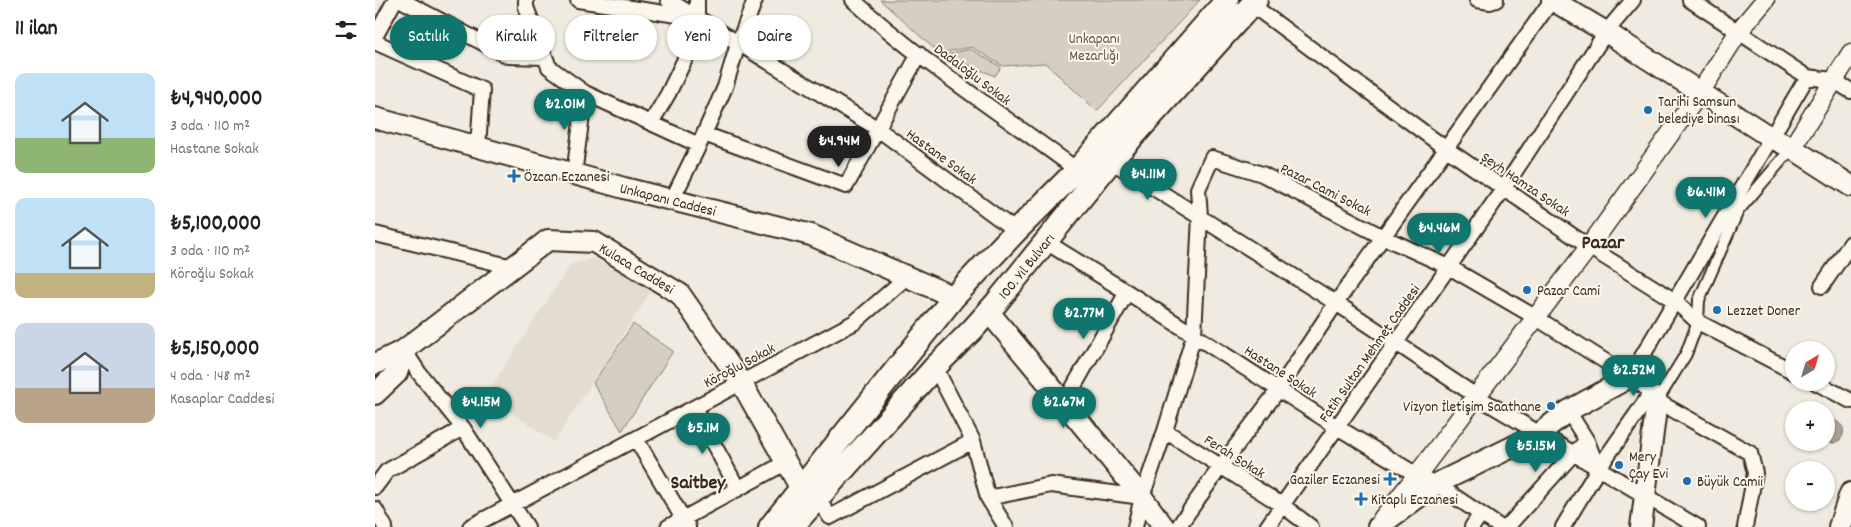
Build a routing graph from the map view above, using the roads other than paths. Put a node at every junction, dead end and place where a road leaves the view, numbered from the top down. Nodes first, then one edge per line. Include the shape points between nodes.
1 (395, 0) edge
2 (401, 0) edge
3 (513, 0) edge
4 (578, 0) edge
5 (668, 0) edge
6 (697, 0) edge
7 (755, 0) edge
8 (853, 0) edge
9 (1227, 0) edge
10 (1477, 0) edge
11 (1496, 0) edge
12 (1552, 0) edge
13 (1633, 0) edge
14 (1690, 0) edge
15 (1765, 0) edge
16 (1254, 2) edge
17 (526, 4) edge
18 (677, 15) edge
19 (692, 15) edge
20 (697, 15) edge
21 (1739, 31) junction
22 (1606, 32) junction
23 (375, 38) edge
24 (729, 38) edge
25 (477, 40) edge
26 (375, 42) edge
27 (738, 44) junction
28 (1851, 52) edge
29 (919, 54) junction
30 (546, 60) edge
31 (685, 60) edge
32 (1807, 77) junction
33 (1833, 80) junction
34 (1701, 91) junction
35 (1851, 91) edge
36 (585, 93) junction
37 (375, 118) edge
38 (651, 123) junction
39 (878, 129) junction
40 (1770, 137) junction
41 (701, 140) junction
42 (478, 147) junction
43 (1445, 148) junction
44 (1792, 148) junction
45 (1111, 161) junction
46 (1077, 170) junction
47 (574, 174) junction
48 (1851, 186) edge
49 (1504, 188) junction
50 (672, 200) junction
51 (1200, 216) junction
52 (1016, 231) junction
53 (375, 234) edge
54 (1383, 236) junction
55 (1046, 242) junction
56 (1851, 243) edge
57 (1589, 247) junction
58 (513, 267) junction
59 (1449, 267) junction
60 (907, 276) junction
61 (971, 279) junction
62 (1823, 286) dead end
63 (1127, 292) junction
64 (1675, 301) junction
65 (951, 302) junction
66 (1336, 303) junction
67 (993, 307) junction
68 (1535, 318) junction
69 (1698, 322) junction
70 (973, 329) junction
71 (1194, 335) junction
72 (1396, 343) junction
73 (404, 350) junction
74 (375, 364) edge
75 (935, 367) junction
76 (1785, 367) edge
77 (1630, 377) junction
78 (741, 382) junction
79 (1279, 390) junction
80 (1831, 391) edge
81 (375, 394) edge
82 (1476, 396) junction
83 (1655, 396) junction
84 (1065, 402) junction
85 (1851, 402) edge
86 (694, 408) junction
87 (1568, 411) junction
88 (1337, 427) junction
89 (463, 428) junction
90 (1165, 431) junction
91 (1539, 434) junction
92 (636, 439) junction
93 (973, 441) junction
94 (1587, 441) junction
95 (1573, 454) junction
96 (785, 463) junction
97 (1221, 466) junction
98 (1598, 469) junction
99 (1417, 475) junction
100 (1436, 484) junction
101 (375, 487) edge
102 (737, 489) junction
103 (1851, 494) edge
104 (1142, 497) junction
105 (1646, 497) junction
106 (988, 498) junction
107 (513, 504) junction
108 (1283, 505) junction
109 (375, 509) edge
110 (805, 511) edge
111 (1481, 515) junction
112 (686, 523) edge
113 (385, 527) edge
114 (470, 527) edge
115 (527, 527) edge
116 (667, 527) edge
117 (770, 527) edge
118 (1006, 527) edge
119 (1135, 527) edge
120 (1164, 527) edge
121 (1177, 527) edge
122 (1267, 527) edge
123 (1311, 527) edge
124 (1376, 527) edge
125 (1472, 527) edge
126 (1500, 527) edge
127 (1507, 527) edge
128 (1563, 527) edge
129 (1641, 527) edge
130 (1698, 527) edge
131 (1745, 527) edge
132 (1840, 527) edge

1 - 23 street
2 - 25 street
3 - 17 street
4 - 18 street
5 - 19 street, Hastane Sokak
6 - 20 street
7 - 27 street
8 - 29 street, Dadaloğlu Sokak
9 - 46 main road, 100. Yıl Bulvarı
10 - 11 street
12 - 22 main road
12 - 43 street
13 - 22 street, Fatih Sultan Mehmet Caddesi
14 - 21 street
15 - 21 street
16 - 43 street, Şeyh Hamza Sokak
16 - 45 main road, 100. Yıl Bulvarı
21 - 32 street
21 - 34 street
22 - 34 main road
22 - 49 street, Fatih Sultan Mehmet Caddesi
24 - 27 street, Hastane Sokak
26 - 42 street via 482,90
27 - 39 street, Hastane Sokak
27 - 41 street via 725,87
28 - 33 street
29 - 39 street
29 - 46 street, Dadaloğlu Sokak
30 - 36 street via 549,67
31 - 38 street
32 - 33 street
32 - 40 street
33 - 35 street
33 - 44 street
34 - 40 main road
34 - 57 street
36 - 38 street
36 - 47 street
37 - 42 main road, Unkapanı Caddesi
38 - 41 street
39 - 41 street via 846,186
39 - 52 street, Hastane Sokak
40 - 44 main road
40 - 64 street
41 - 50 street
42 - 47 main road, Unkapanı Caddesi
43 - 49 street, Şeyh Hamza Sokak
43 - 54 street
44 - 48 main road
44 - 69 street via 1738,211 1699,300
45 - 51 street
45 - 55 main road, 100. Yıl Bulvarı
46 - 52 main road, 100. Yıl Bulvarı
47 - 50 main road, Unkapanı Caddesi
49 - 57 street, Şeyh Hamza Sokak
49 - 59 street, Fatih Sultan Mehmet Caddesi
50 - 60 main road, Unkapanı Caddesi via 811,235
51 - 54 street, Pazar Cami Sokak via 1198,189 1212,158 1261,174
51 - 66 street
51 - 71 street
52 - 61 main road, 100. Yıl Bulvarı
53 - 58 street
54 - 59 street, Pazar Cami Sokak
54 - 66 street
55 - 63 street, Hastane Sokak
55 - 67 main road, 100. Yıl Bulvarı
56 - 62 street
57 - 64 street, Şeyh Hamza Sokak
57 - 68 street
58 - 73 main road, Kulaca Caddesi
58 - 78 main road, Kulaca Caddesi via 548,240 593,242 680,294
59 - 68 street, Pazar Cami Sokak
59 - 72 street, Fatih Sultan Mehmet Caddesi
60 - 65 main road, Unkapanı Caddesi
60 - 78 street, Köroğlu Sokak via 855,322
61 - 65 main road, 100. Yıl Bulvarı
61 - 67 main road
63 - 71 street, Hastane Sokak
63 - 84 street
64 - 69 street, Şeyh Hamza Sokak
64 - 77 street
65 - 70 main road
65 - 110 main road, 100. Yıl Bulvarı
66 - 72 street
66 - 79 street
67 - 70 main road, 100. Yıl Bulvarı
67 - 84 main road
68 - 77 street, Pazar Cami Sokak
68 - 82 street
69 - 76 street, Şeyh Hamza Sokak
69 - 83 street via 1686,354
70 - 75 main road, 100. Yıl Bulvarı
71 - 79 street, Hastane Sokak
71 - 90 street
72 - 82 street
72 - 88 street, Fatih Sultan Mehmet Caddesi
73 - 74 main road, Kulaca Caddesi
73 - 81 main road via 397,373
73 - 89 street
75 - 93 street
75 - 110 main road, 100. Yıl Bulvarı
77 - 83 street, Pazar Cami Sokak
77 - 87 main road
78 - 86 street, Köroğlu Sokak
78 - 96 main road, Kulaca Caddesi
79 - 88 street, Hastane Sokak
79 - 97 street
80 - 85 street
82 - 91 street
82 - 99 street
83 - 98 street
83 - 105 main road
83 - 131 street, Pazar Cami Sokak via 1750,453 1755,473
84 - 104 main road
86 - 92 street, Köroğlu Sokak
86 - 102 street
87 - 91 main road
87 - 94 street
88 - 99 street, Hastane Sokak
88 - 108 street, Fatih Sultan Mehmet Caddesi
89 - 101 street via 387,471
89 - 107 street
90 - 97 street, Ferah Sokak
90 - 104 street
91 - 95 street
91 - 100 main road
92 - 107 street, Köroğlu Sokak
92 - 112 street
93 - 106 street
93 - 110 street via 831,517
94 - 95 street
94 - 98 street
95 - 98 street
95 - 127 street
96 - 102 street
96 - 110 main road, Kulaca Caddesi
97 - 108 street, Ferah Sokak
97 - 121 street
98 - 105 street
98 - 128 street
99 - 100 street, Hastane Sokak
99 - 124 street
100 - 111 street, Hastane Sokak
100 - 124 main road
102 - 112 street
103 - 132 main road
104 - 106 street via 1051,485
104 - 119 street
104 - 120 main road
105 - 129 main road
105 - 130 street
106 - 118 street
107 - 114 street, Köroğlu Sokak
107 - 115 street
108 - 122 street, Fatih Sultan Mehmet Caddesi
108 - 123 street, Ferah Sokak
109 - 113 street
110 - 117 main road, 100. Yıl Bulvarı
111 - 125 street
111 - 126 street, Hastane Sokak
112 - 116 street

